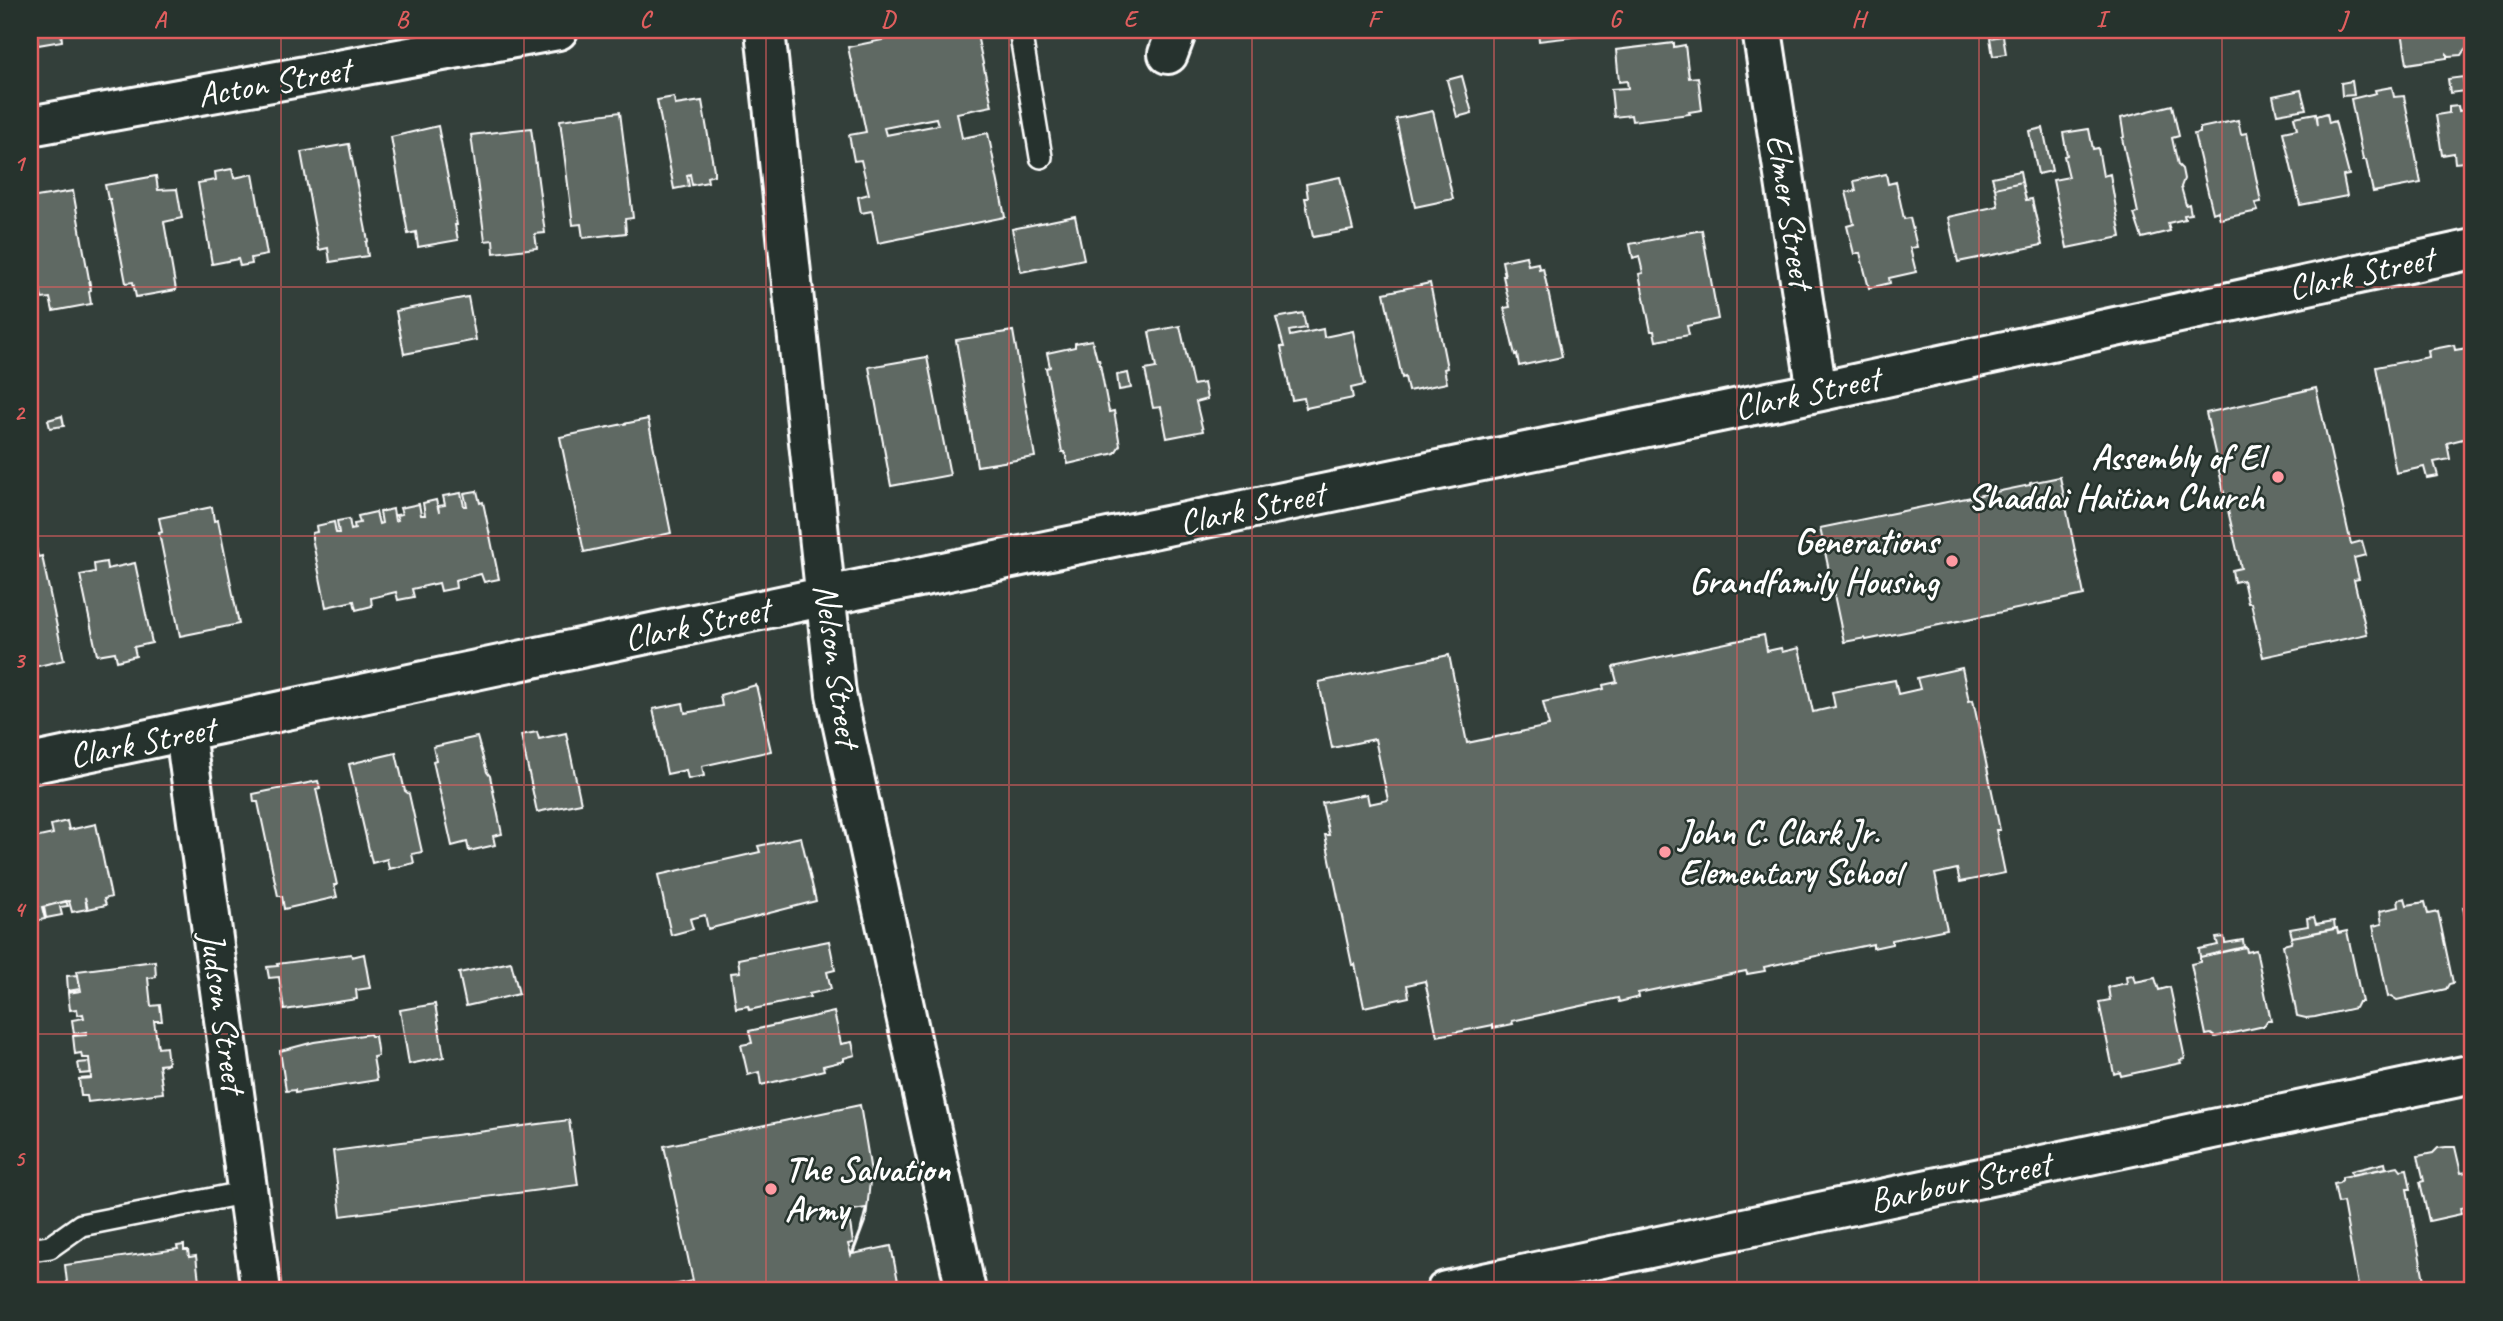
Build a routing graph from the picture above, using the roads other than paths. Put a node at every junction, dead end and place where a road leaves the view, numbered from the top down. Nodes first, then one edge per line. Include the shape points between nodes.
1 (558, 30) edge
2 (765, 30) edge
3 (1020, 30) edge
4 (1762, 30) edge
5 (30, 125) edge
6 (1041, 157) dead end
7 (2473, 249) edge
8 (1817, 391) junction
9 (827, 596) junction
10 (186, 733) junction
11 (30, 765) edge
12 (2473, 1074) edge
13 (247, 1192) junction
14 (30, 1250) edge
15 (261, 1291) edge
16 (966, 1291) edge
17 (1447, 1291) edge

1 - 5 street, Acton Street
2 - 9 street, Nelson Street
3 - 6 lane
4 - 8 street, Elmer Street
7 - 8 street, Clark Street
8 - 9 street, Clark Street
9 - 10 street, Clark Street
9 - 16 street, Nelson Street via 836,694
10 - 11 street, Clark Street
10 - 13 street, Judson Street
12 - 17 street, Barbour Street
13 - 14 lane via 81,1225 50,1247
13 - 15 street, Judson Street

